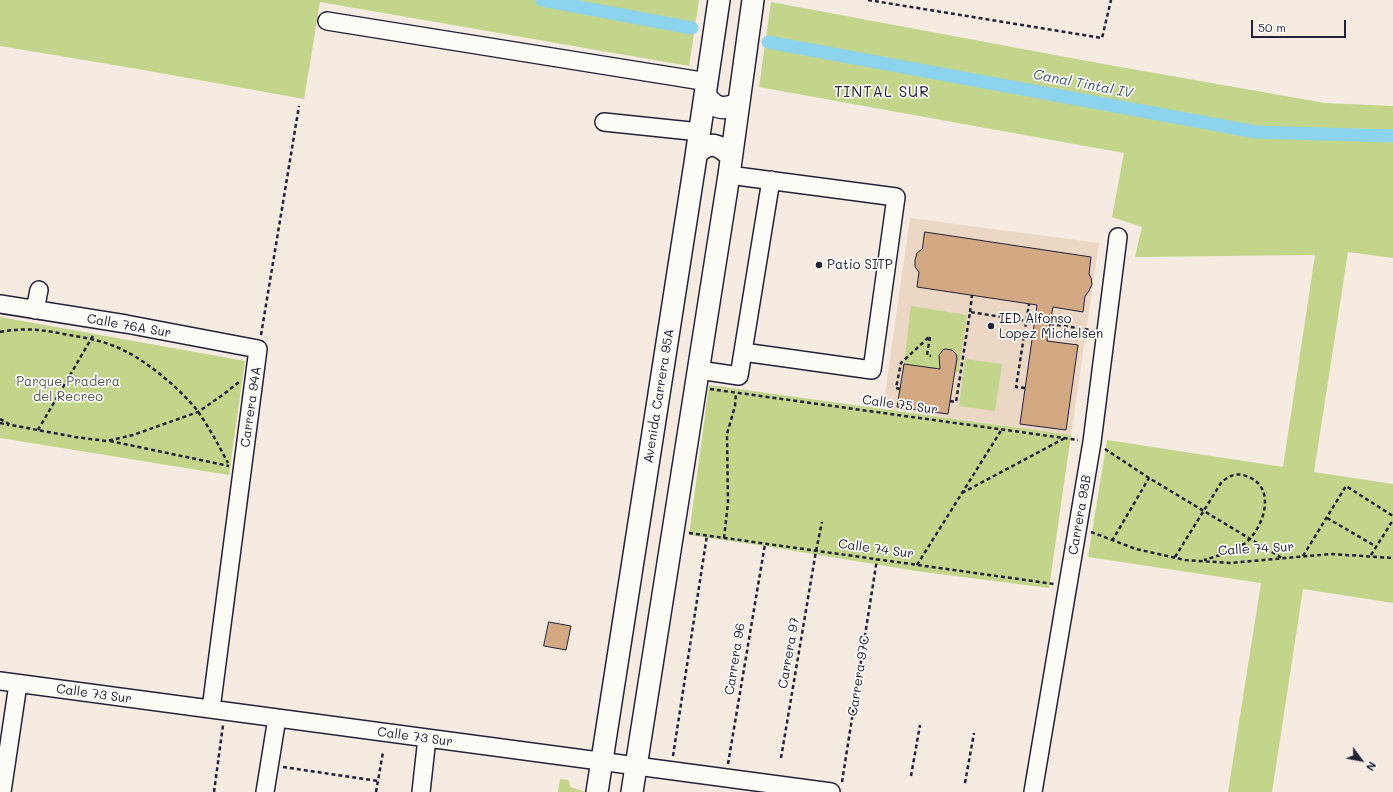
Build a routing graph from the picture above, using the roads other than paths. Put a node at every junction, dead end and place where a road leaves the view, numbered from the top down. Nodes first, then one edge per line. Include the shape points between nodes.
1 (719, 0) edge
2 (753, 0) edge
3 (327, 21) dead end
4 (706, 89) junction
5 (739, 102) junction
6 (604, 122) dead end
7 (700, 132) junction
8 (697, 153) junction
9 (730, 166) junction
10 (771, 180) junction
11 (1118, 237) dead end
12 (39, 290) dead end
13 (0, 304) edge
14 (35, 310) junction
15 (258, 349) joint
16 (743, 352) junction
17 (701, 379) junction
18 (0, 681) edge
19 (18, 684) junction
20 (218, 710) junction
21 (277, 718) junction
22 (428, 738) junction
23 (602, 762) junction
24 (637, 767) junction
25 (836, 788) edge
26 (805, 790) edge
27 (2, 792) edge
28 (265, 792) edge
29 (421, 792) edge
30 (597, 792) edge
31 (632, 792) edge
32 (1033, 792) edge

1 - 4 main road, Avenida Carrera 95A
2 - 5 main road
3 - 4 street
4 - 5 main road via 710,102 715,105 724,108
4 - 7 main road, Avenida Carrera 95A
5 - 9 main road
6 - 7 street
7 - 8 main road, Avenida Carrera 95A
8 - 9 main road via 704,147 713,145 721,148
8 - 23 main road, Avenida Carrera 95A
9 - 10 street
9 - 17 main road
10 - 16 street
10 - 16 street via 896,197 872,370
11 - 32 street, Carrera 98B via 1092,442
12 - 14 street
13 - 14 street, Calle 76A Sur
14 - 15 street, Calle 76A Sur
15 - 20 street, Carrera 94A
16 - 17 street via 739,376
17 - 24 main road
18 - 19 street, Calle 73 Sur
19 - 20 street, Calle 73 Sur
19 - 27 street
20 - 21 street, Calle 73 Sur
21 - 22 street, Calle 73 Sur
21 - 28 street
22 - 23 street, Calle 73 Sur
22 - 29 street
23 - 24 street, Calle 73 Sur
23 - 30 main road, Avenida Carrera 95A
24 - 26 street, Calle 73 Sur
24 - 31 main road
25 - 26 street, Calle 73 Sur

